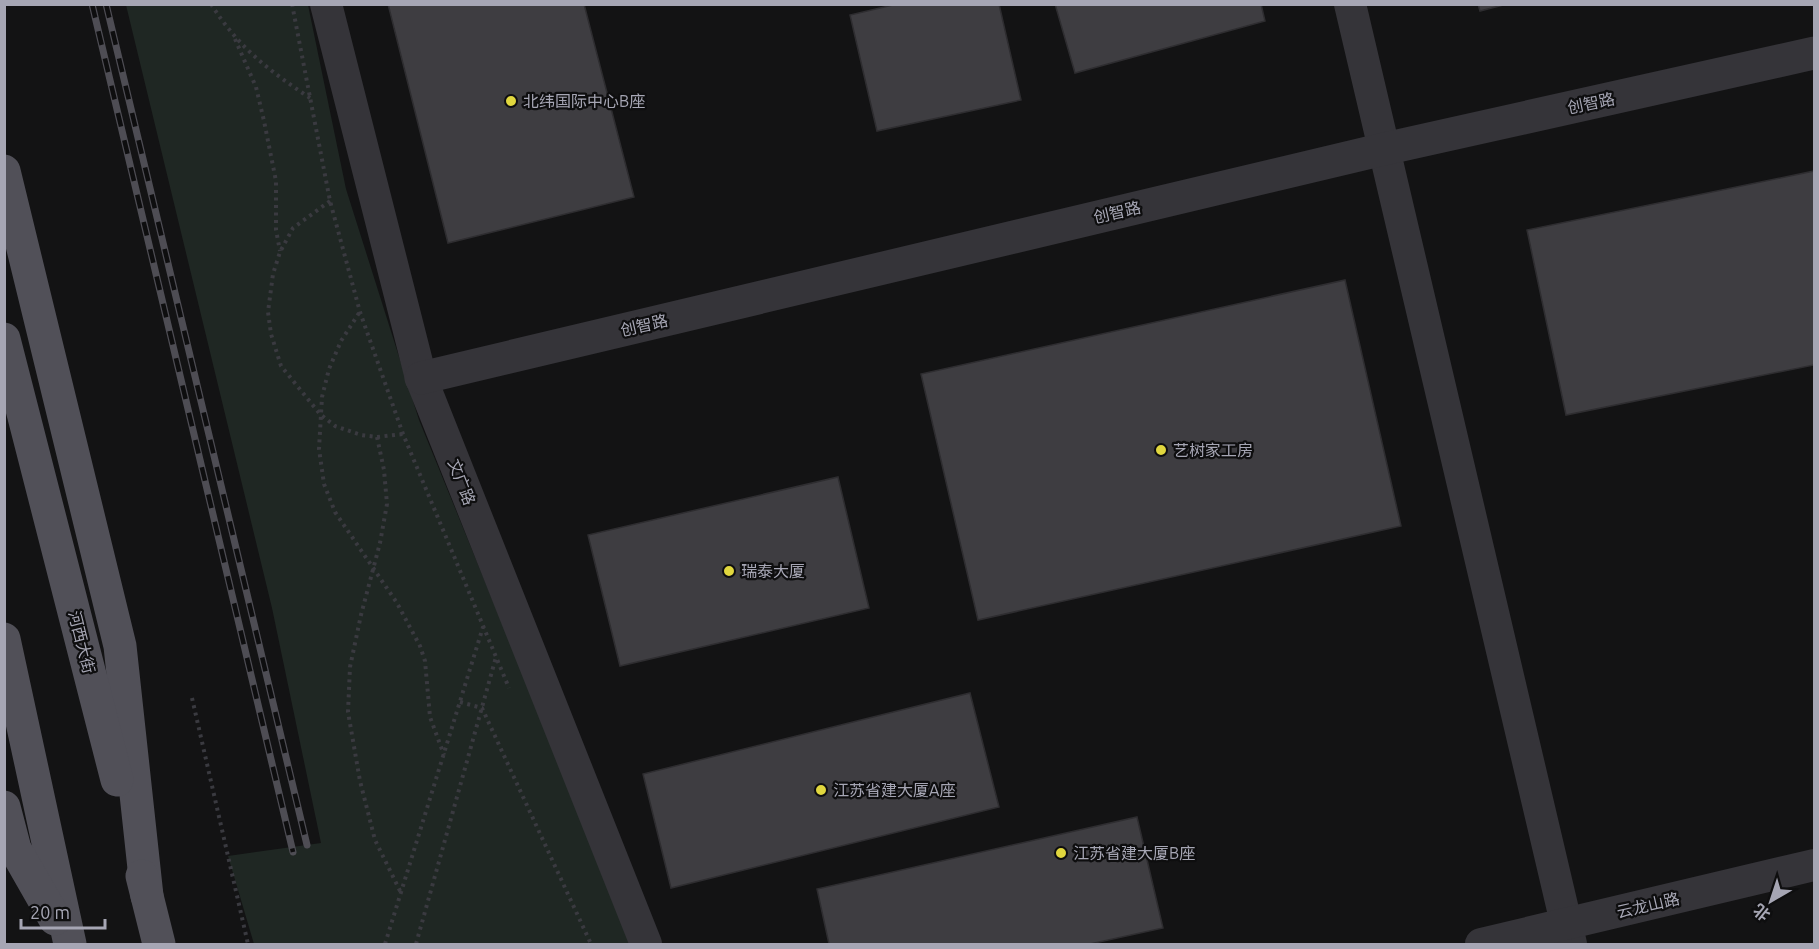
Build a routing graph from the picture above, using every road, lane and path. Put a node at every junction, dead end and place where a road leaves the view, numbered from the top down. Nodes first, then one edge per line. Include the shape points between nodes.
1 (211, 4) edge
2 (326, 4) edge
3 (1350, 4) edge
4 (235, 39) junction
5 (1815, 53) edge
6 (310, 98) dead end
7 (1384, 149) junction
8 (4, 171) edge
9 (330, 201) dead end
10 (280, 252) junction
11 (360, 312) dead end
12 (4, 339) edge
13 (421, 378) junction
14 (320, 414) junction
15 (403, 434) dead end
16 (377, 437) junction
17 (373, 570) junction
18 (483, 626) dead end
19 (4, 639) edge
20 (496, 657) dead end
21 (192, 698) dead end
22 (460, 702) junction
23 (482, 708) junction
24 (444, 755) junction
25 (4, 807) edge
26 (1815, 865) edge
27 (401, 893) junction
28 (147, 896) junction
29 (1569, 934) edge
30 (70, 945) edge
31 (159, 945) edge
32 (248, 945) edge
33 (385, 945) edge
34 (416, 945) edge
35 (591, 945) edge
36 (646, 945) edge
37 (1481, 945) edge

1 - 4 path
2 - 13 street, 文广路
3 - 7 street
4 - 6 path via 267,68
4 - 10 path via 256,87 264,121 276,180
5 - 7 street, 创智路
7 - 13 street, 创智路
7 - 29 street
8 - 28 main road via 120,646
9 - 10 path via 293,228
10 - 14 path via 268,312 271,334 281,366
11 - 14 path via 329,369
12 - 28 main road, 河西大街
13 - 36 street, 文广路
14 - 16 path via 335,426
14 - 17 path via 324,484 335,512
15 - 16 path
16 - 17 path via 387,504
17 - 24 path via 397,603 420,646 430,717
17 - 27 path via 350,667 348,712 375,840
18 - 22 path
19 - 30 main road
20 - 23 path
21 - 32 path
22 - 23 path
22 - 24 path
23 - 34 path
23 - 35 path
24 - 27 path
25 - 30 main road via 15,849
26 - 29 street, 云龙山路
27 - 33 path
28 - 31 main road, 河西大街
29 - 37 street, 云龙山路

